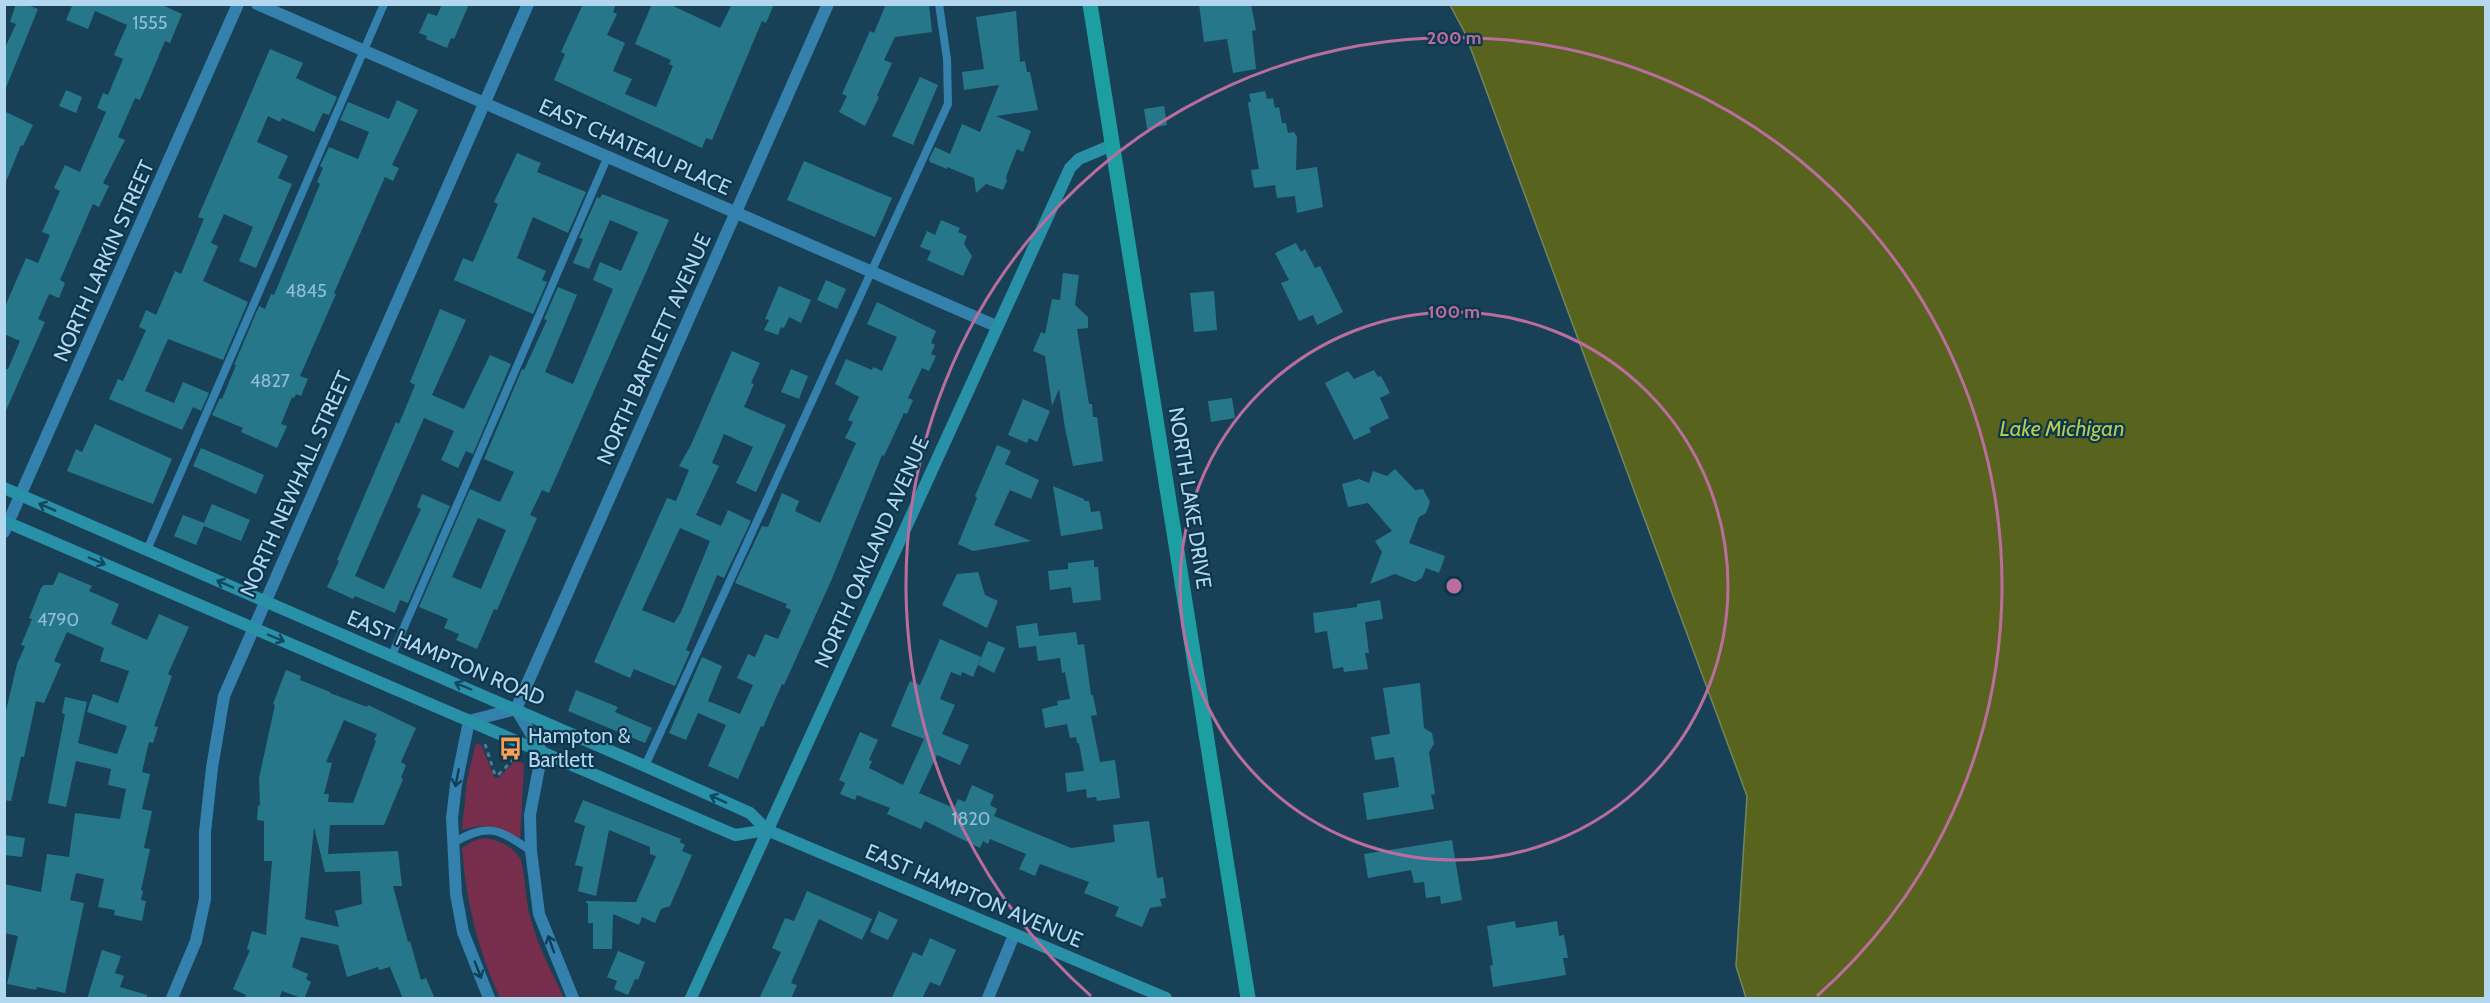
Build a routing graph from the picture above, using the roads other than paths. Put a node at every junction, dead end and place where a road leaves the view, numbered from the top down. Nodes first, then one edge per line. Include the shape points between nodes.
1 (238, 4) edge
2 (257, 4) edge
3 (384, 4) edge
4 (528, 4) edge
5 (828, 4) edge
6 (939, 4) edge
7 (1090, 4) edge
8 (363, 50) junction
9 (484, 102) junction
10 (1112, 145) junction
11 (608, 156) junction
12 (736, 212) junction
13 (870, 271) junction
14 (996, 326) junction
15 (4, 488) edge
16 (21, 495) junction
17 (6, 525) edge
18 (147, 550) junction
19 (265, 602) junction
20 (254, 629) junction
21 (392, 655) junction
22 (516, 710) junction
23 (469, 721) junction
24 (542, 752) junction
25 (645, 766) junction
26 (767, 830) junction
27 (453, 843) junction
28 (531, 850) junction
29 (1014, 935) junction
30 (172, 999) edge
31 (489, 999) edge
32 (573, 999) edge
33 (691, 999) edge
34 (988, 999) edge
35 (1166, 999) edge
36 (1248, 999) edge

1 - 16 street, NORTH LARKIN STREET
2 - 8 street, EAST CHATEAU PLACE
3 - 8 lane
4 - 9 street, NORTH NEWHALL STREET
5 - 12 street, NORTH BARTLETT AVENUE
6 - 13 lane via 947,58 948,104
7 - 10 main road, NORTH LAKE DRIVE
8 - 9 street, EAST CHATEAU PLACE
8 - 18 lane
9 - 11 street, EAST CHATEAU PLACE
9 - 19 street, NORTH NEWHALL STREET
10 - 14 main road, NORTH OAKLAND AVENUE via 1079,159 1070,168
10 - 36 main road, NORTH LAKE DRIVE
11 - 12 street, EAST CHATEAU PLACE
11 - 21 lane
12 - 13 street, EAST CHATEAU PLACE
12 - 22 street, NORTH BARTLETT AVENUE
13 - 14 street, EAST CHATEAU PLACE
13 - 25 lane
14 - 26 main road, NORTH OAKLAND AVENUE
15 - 16 main road, EAST HAMPTON ROAD
16 - 17 street, NORTH LARKIN STREET
18 -> 16 main road, EAST HAMPTON ROAD
17 -> 20 main road
19 -> 18 main road, EAST HAMPTON ROAD
19 - 20 street, NORTH NEWHALL STREET
19 - 21 main road, EAST HAMPTON ROAD
20 -> 23 main road
20 - 30 street, NORTH NEWHALL STREET via 224,696 205,832 206,899 196,941
22 -> 21 main road, EAST HAMPTON ROAD
22 - 23 street
22 - 24 street
22 - 25 main road, EAST HAMPTON ROAD
23 - 24 main road
23 -> 27 street via 456,784
24 - 26 main road via 735,835
24 - 28 street via 530,815
26 -> 25 main road, EAST HAMPTON ROAD via 750,813
26 - 29 main road, EAST HAMPTON AVENUE
26 - 33 main road, NORTH OAKLAND AVENUE
27 - 28 lane via 472,832 493,831 506,834
27 -> 31 street via 463,932
32 -> 28 street via 540,914
29 - 34 street
29 - 35 main road, EAST HAMPTON AVENUE

